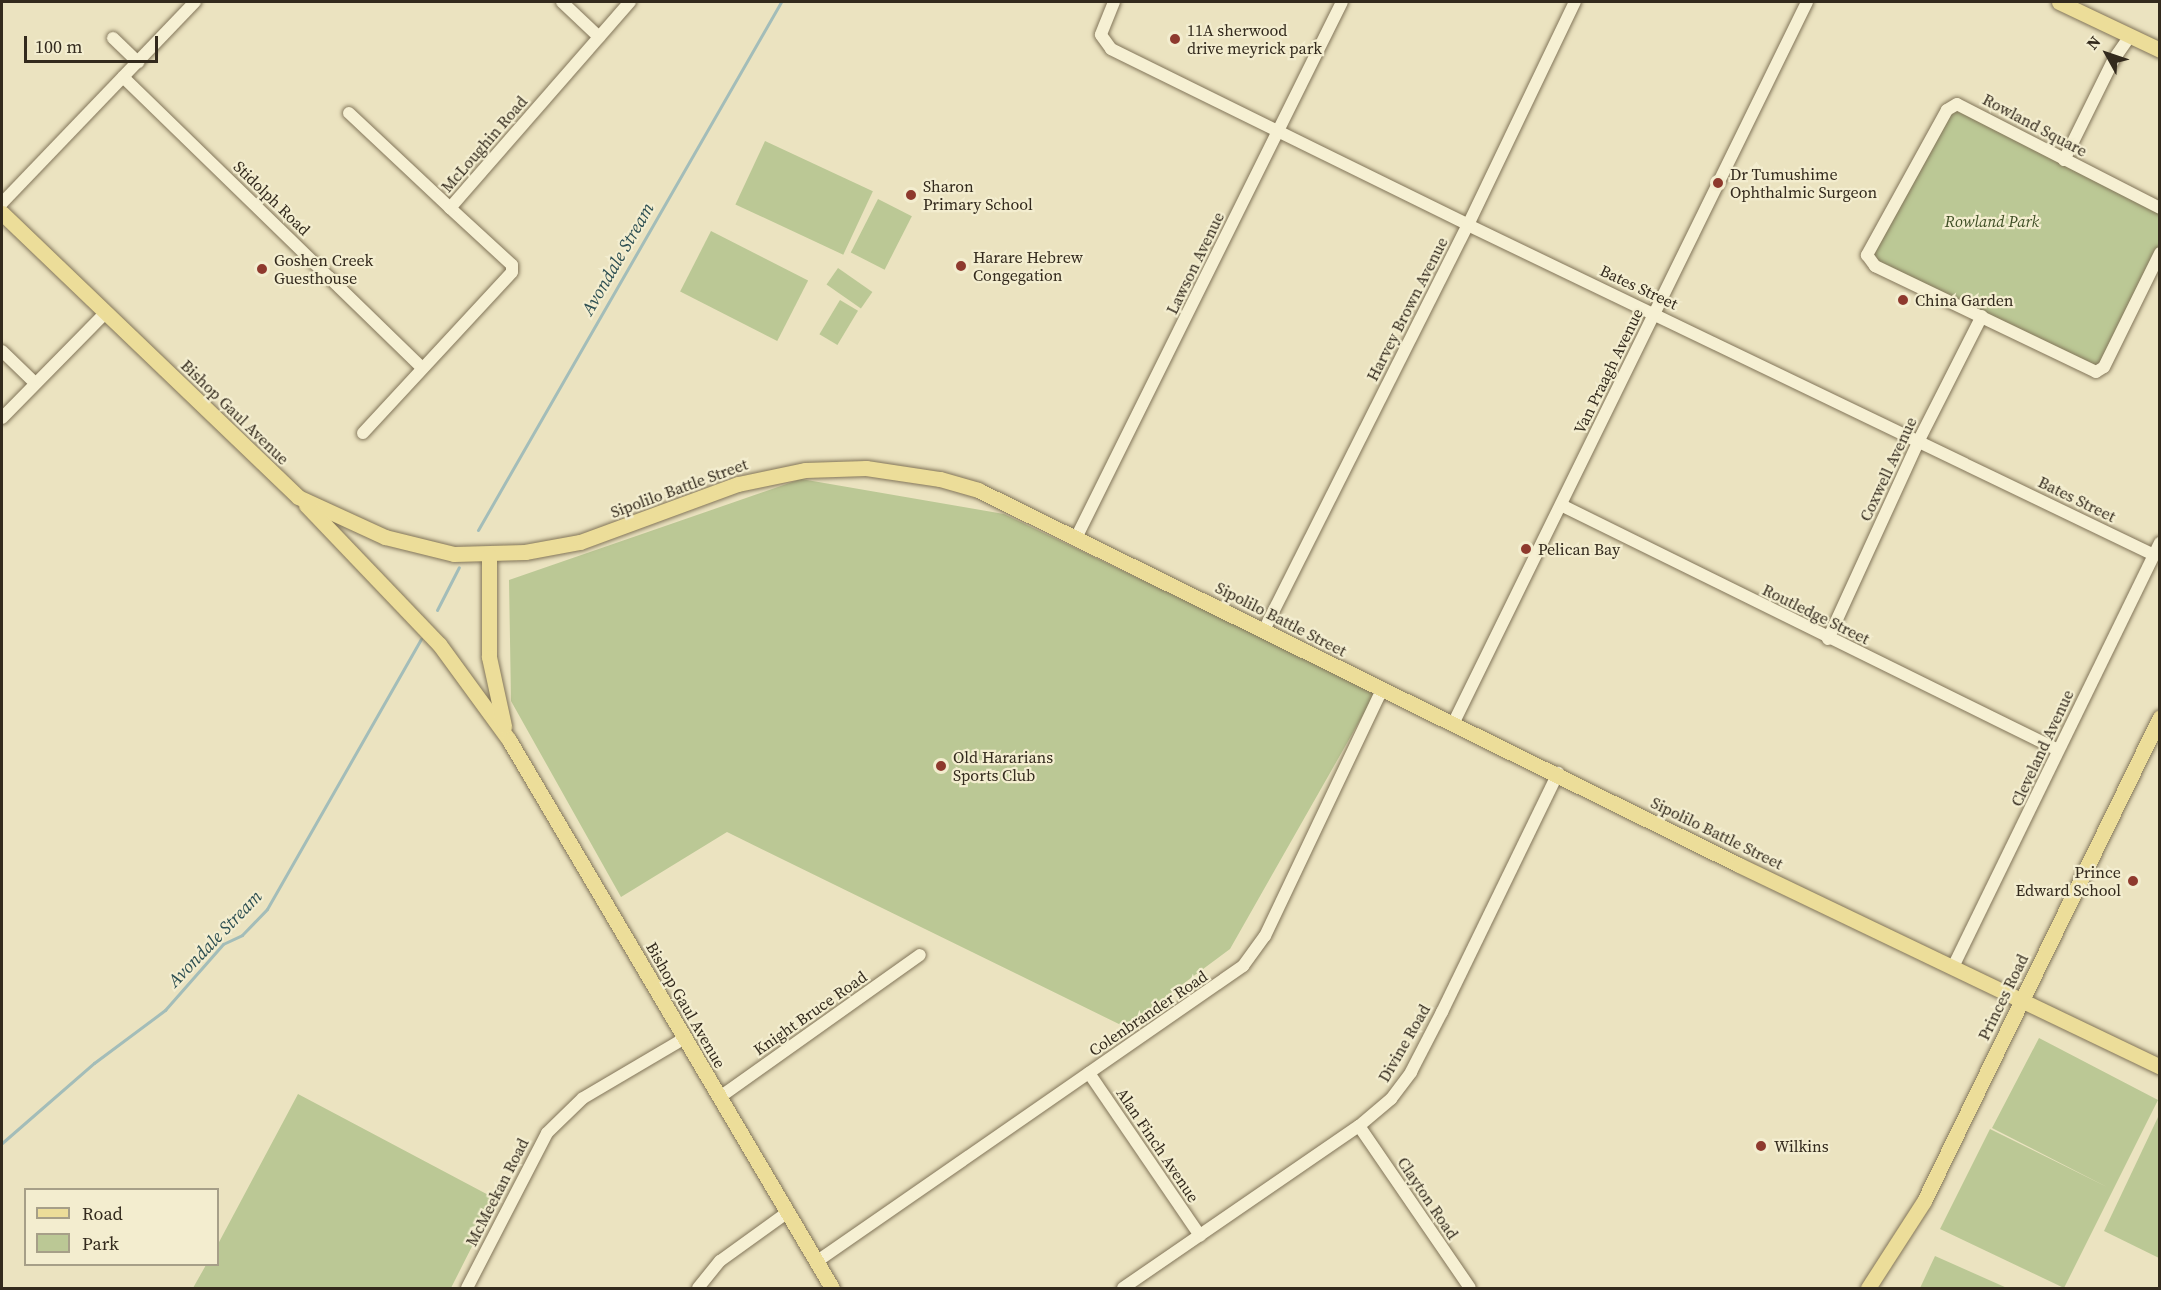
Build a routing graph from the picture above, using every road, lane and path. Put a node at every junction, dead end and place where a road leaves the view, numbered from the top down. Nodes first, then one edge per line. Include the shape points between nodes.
1 (195, 2) edge
2 (562, 2) edge
3 (630, 2) edge
4 (1114, 2) edge
5 (1342, 2) edge
6 (1575, 2) edge
7 (1807, 2) edge
8 (2059, 2) edge
9 (2130, 36) junction
10 (599, 37) junction
11 (112, 38) dead end
12 (2160, 50) edge
13 (138, 62) junction
14 (123, 77) junction
15 (348, 113) dead end
16 (1278, 132) junction
17 (2064, 160) junction
18 (2, 203) edge
19 (450, 208) junction
20 (2160, 208) edge
21 (2, 213) edge
22 (1468, 225) junction
23 (2160, 253) edge
24 (106, 312) junction
25 (1655, 313) junction
26 (1982, 316) junction
27 (2, 351) edge
28 (422, 368) junction
29 (35, 382) junction
30 (2, 418) edge
31 (363, 433) dead end
32 (1919, 440) junction
33 (298, 497) junction
34 (1561, 505) junction
35 (1076, 538) junction
36 (2160, 543) edge
37 (489, 555) junction
38 (2154, 555) junction
39 (1263, 630) junction
40 (1828, 639) junction
41 (1382, 690) junction
42 (2160, 717) edge
43 (1453, 724) junction
44 (509, 740) junction
45 (2058, 750) junction
46 (1558, 773) junction
47 (920, 955) dead end
48 (1953, 967) junction
49 (2022, 1001) junction
50 (685, 1038) junction
51 (2160, 1067) edge
52 (1089, 1073) junction
53 (720, 1097) junction
54 (1359, 1126) junction
55 (788, 1212) junction
56 (1200, 1236) junction
57 (816, 1262) junction
58 (467, 1288) edge
59 (698, 1288) edge
60 (832, 1288) edge
61 (1123, 1288) edge
62 (1470, 1288) edge
63 (1868, 1288) edge

1 - 13 street
2 - 10 street
3 - 10 street, McLoughin Road
4 - 16 street, Bates Street via 1101,35 1111,49
5 - 16 street, Lawson Avenue
6 - 22 street, Harvey Brown Avenue
7 - 25 street, Van Praagh Avenue
8 - 9 main road
9 - 12 main road
9 - 17 street via 2114,59
10 - 19 street, McLoughin Road
11 - 13 street
13 - 14 street
14 - 18 street
14 - 28 street, Stidolph Road
15 - 19 street
16 - 22 street, Bates Street
16 - 35 street, Lawson Avenue
17 - 20 street, Rowland Square
17 - 26 street, Rowland Square via 1963,105 1954,105 1947,110 1869,250 1868,259 1875,266
19 - 28 street, McLoughin Road via 512,265 512,272
21 - 24 main road, Bishop Gaul Avenue
22 - 25 street, Bates Street
22 - 39 street, Harvey Brown Avenue
23 - 26 street, Rowland Square via 2100,371 2089,370
24 - 29 street
24 - 33 main road, Bishop Gaul Avenue
25 - 32 street, Bates Street
25 - 34 street, Van Praagh Avenue
26 - 32 street, Coxwell Avenue
27 - 29 street
28 - 31 street, McLoughin Road
29 - 30 street
32 - 38 street, Bates Street
32 - 40 street, Coxwell Avenue
33 - 37 main road, Bishop Gaul Avenue via 353,525 412,546 454,554
33 - 44 main road via 439,644
34 - 40 street, Routledge Street
34 - 43 street, Van Praagh Avenue
35 - 37 main road, Sipolilo Battle Street via 978,490 940,479 837,468 773,475 738,484 580,542
35 - 39 main road, Sipolilo Battle Street
36 - 38 street, Cleveland Avenue
37 - 44 main road via 489,657 494,692
38 - 45 street, Cleveland Avenue
39 - 41 main road, Sipolilo Battle Street
40 - 45 street, Routledge Street
41 - 43 main road, Sipolilo Battle Street
41 - 52 street, Colenbrander Road via 1255,952 1224,981
42 - 49 main road, Princes Road
43 - 46 main road, Sipolilo Battle Street
44 - 50 main road, Bishop Gaul Avenue
45 - 48 street, Cleveland Avenue
46 - 48 main road, Sipolilo Battle Street
46 - 54 street, Divine Road via 1411,1072 1391,1099
47 - 53 street, Knight Bruce Road
48 - 49 main road, Sipolilo Battle Street
49 - 51 main road, Sipolilo Battle Street
49 - 63 main road, Princes Road via 1924,1201
50 - 53 main road, Bishop Gaul Avenue
50 - 58 street, McMeekan Road via 583,1098 547,1133
52 - 56 street, Alan Finch Avenue
52 - 57 street, Colenbrander Road
53 - 55 main road, Bishop Gaul Avenue
54 - 56 street, Divine Road
54 - 62 street, Clayton Road
55 - 57 main road, Bishop Gaul Avenue
55 - 59 street via 720,1261
56 - 61 street, Divine Road
57 - 60 main road, Bishop Gaul Avenue

